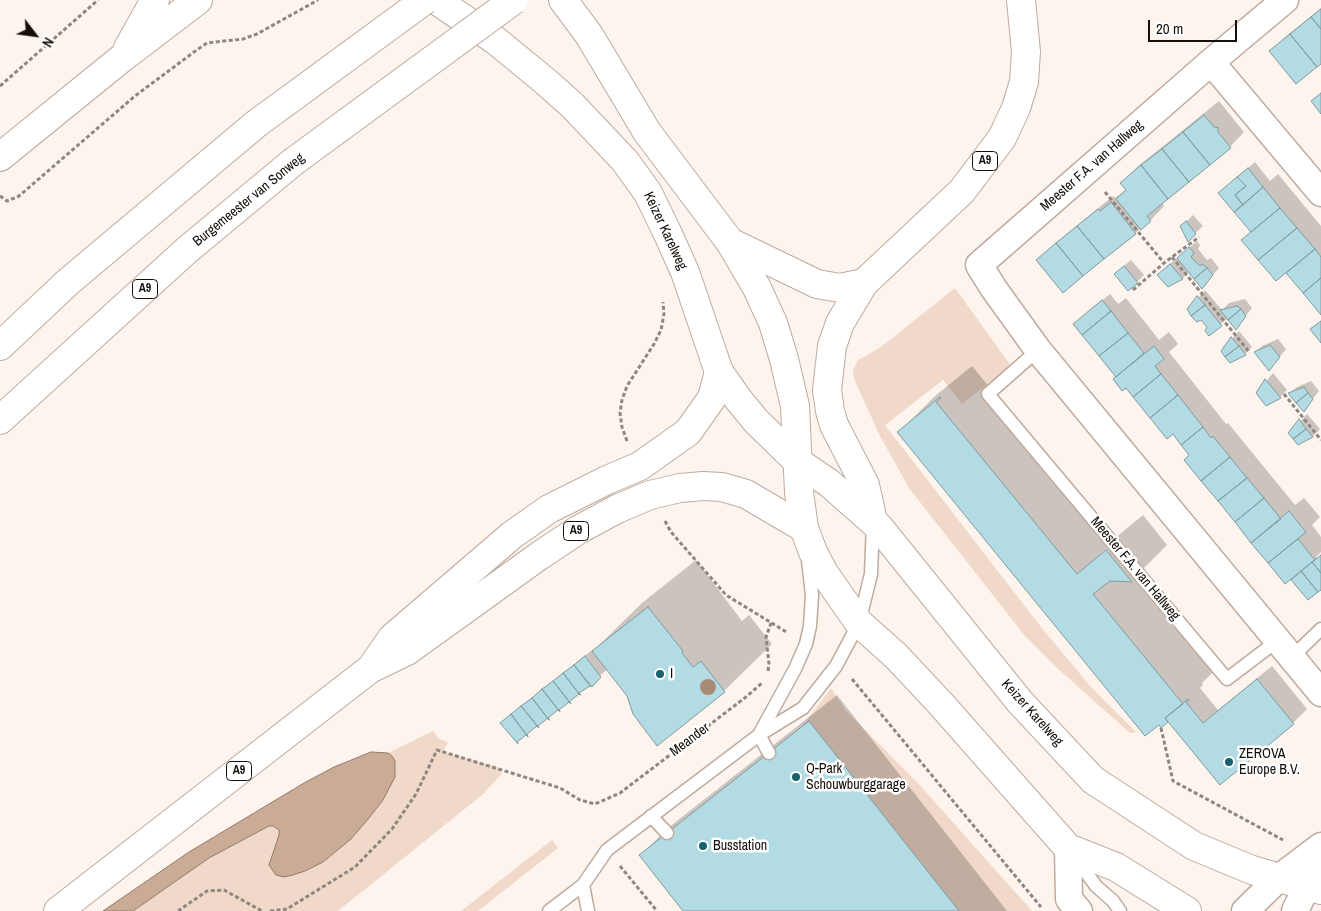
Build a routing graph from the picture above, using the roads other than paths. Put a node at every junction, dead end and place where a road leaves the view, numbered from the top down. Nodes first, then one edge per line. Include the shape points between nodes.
1 (154, 0) edge
2 (198, 0) edge
3 (425, 0) edge
4 (436, 0) edge
5 (514, 0) edge
6 (562, 0) edge
7 (1022, 0) edge
8 (1285, 0) edge
9 (122, 58) junction
10 (1210, 62) junction
11 (0, 157) edge
12 (1321, 193) edge
13 (730, 242) junction
14 (864, 283) junction
15 (0, 346) edge
16 (1038, 350) junction
17 (719, 372) junction
18 (0, 420) edge
19 (798, 462) junction
20 (873, 521) junction
21 (804, 528) junction
22 (859, 623) junction
23 (1321, 628) edge
24 (1284, 650) junction
25 (370, 669) junction
26 (1321, 692) edge
27 (759, 735) junction
28 (769, 753) dead end
29 (651, 816) junction
30 (667, 833) dead end
31 (1068, 848) junction
32 (1316, 870) edge
33 (1280, 877) junction
34 (583, 885) junction
35 (58, 911) edge
36 (549, 911) edge
37 (588, 911) edge
38 (1079, 911) edge
39 (1120, 911) edge
40 (1187, 911) edge
41 (1244, 911) edge
42 (1295, 911) edge

1 - 9 main road
2 - 9 main road
3 - 15 main road, bridge via 256,124 68,282
4 - 17 main road, Keizer Karelweg via 495,40 545,81 625,161 648,193 671,240
5 - 18 main road, Burgemeester van Sonweg / A9, bridge via 293,162 187,250
6 - 13 main road via 589,35 647,132
7 - 14 main road, A9 via 1026,52 1024,82 1002,138 962,191
8 - 10 street, Meester F.A. van Hallweg
9 - 11 main road
10 - 12 street
10 - 16 street, Meester F.A. van Hallweg via 979,265
13 - 14 main road via 817,284 840,288
13 - 19 main road via 757,288 784,359 795,406
14 - 20 main road, A9 via 840,323 832,346 827,390 834,425 865,485
16 - 24 street, Meester F.A. van Hallweg
16 - 24 lane, Meester F.A. van Hallweg via 988,394 1227,679
17 - 19 main road, Keizer Karelweg via 756,421
17 - 25 main road, A9 via 712,398 688,432 640,466 548,509 512,534 392,638
19 - 20 main road, Keizer Karelweg via 830,483
19 - 21 main road
20 - 22 lane via 871,574
20 - 33 main road, Keizer Karelweg via 1020,702 1094,780 1194,846 1252,870
21 - 22 main road via 824,573
21 - 25 main road, A9 via 746,494 722,487 680,488 650,494 578,530 407,651
21 - 27 lane via 812,595 810,626 795,669
22 - 27 lane via 836,666 803,708
22 - 31 main road via 896,656
23 - 24 lane
24 - 26 street, Meester F.A. van Hallweg
25 - 35 main road, A9
27 - 28 lane
27 - 29 lane
29 - 30 lane
29 - 34 lane via 607,850
31 - 38 street via 1069,899
31 - 39 lane via 1096,886
31 - 40 main road via 1116,867
32 - 33 main road, Keizer Karelweg
32 - 42 street
33 - 41 street
34 - 36 lane
34 - 37 lane

